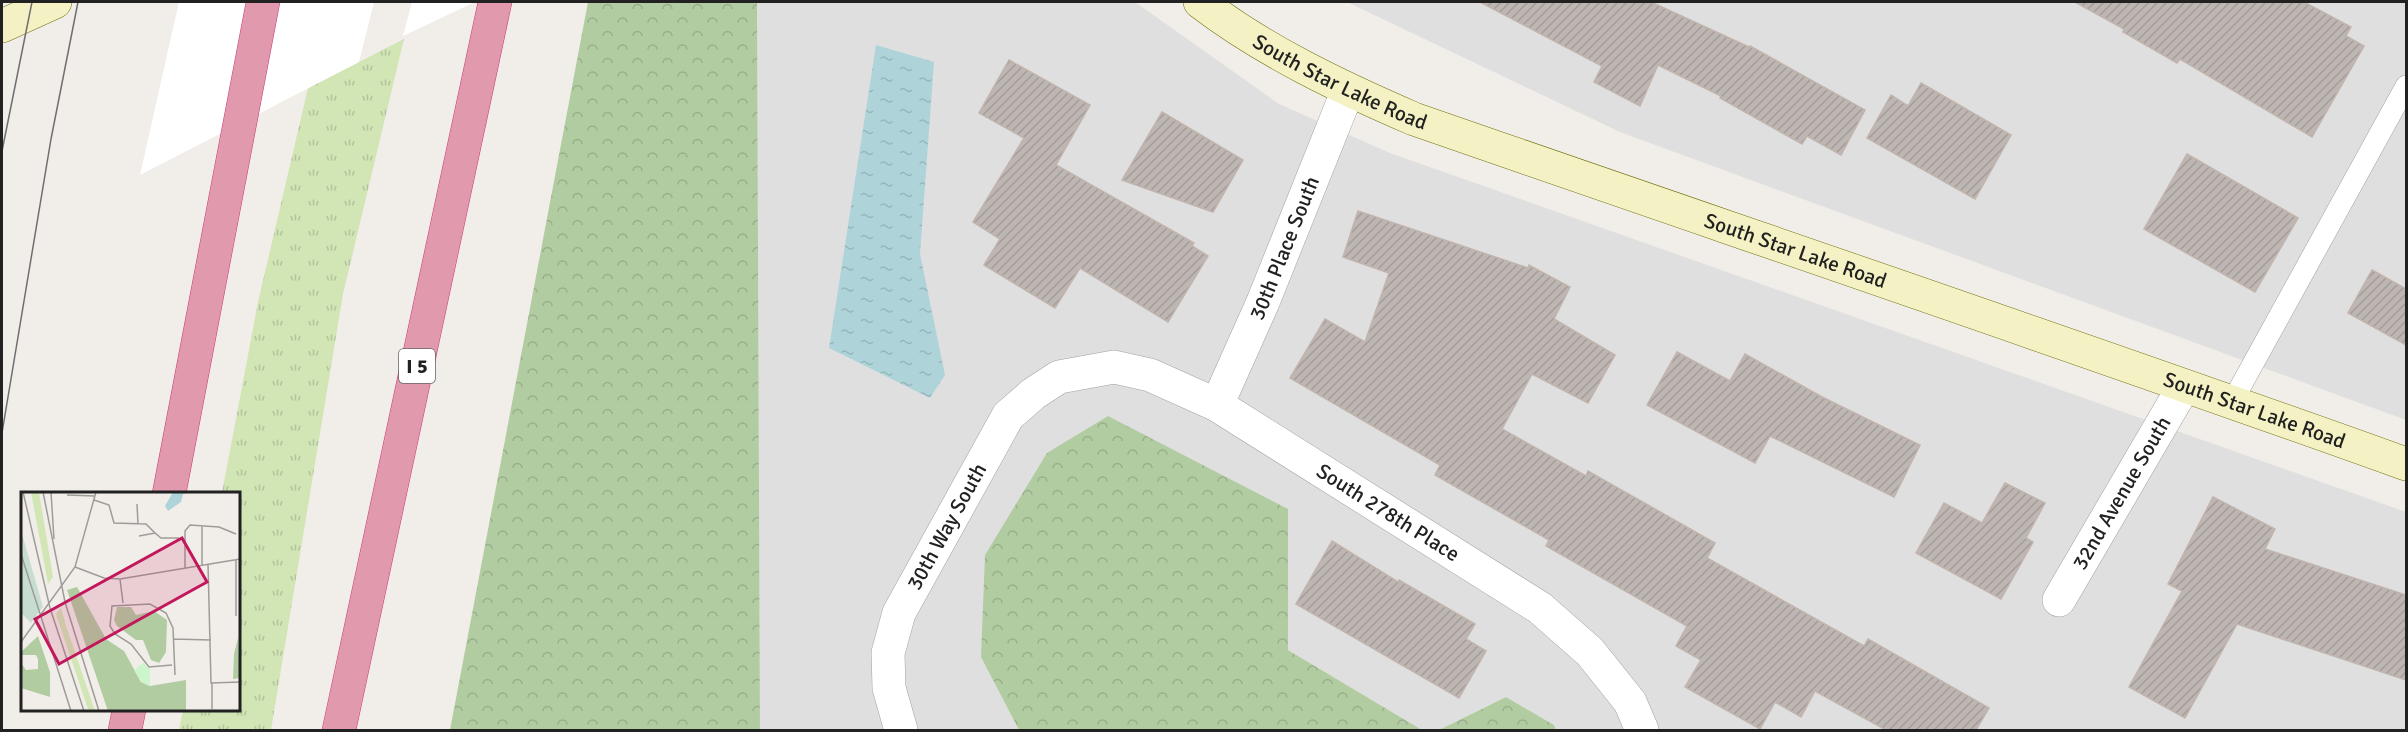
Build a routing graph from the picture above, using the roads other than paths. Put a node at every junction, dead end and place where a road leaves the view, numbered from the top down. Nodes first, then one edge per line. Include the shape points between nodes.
1 (55, 2) edge
2 (263, 2) edge
3 (495, 2) edge
4 (1200, 2) edge
5 (2, 26) edge
6 (2406, 86) edge
7 (1348, 90) junction
8 (1086, 371) joint
9 (2184, 386) junction
10 (2232, 402) junction
11 (1217, 405) junction
12 (2406, 464) edge
13 (170, 492) edge
14 (2059, 600) dead end
15 (129, 711) edge
16 (125, 730) edge
17 (339, 730) edge
18 (901, 730) edge
19 (1642, 730) edge

1 - 5 street
2 - 13 highway
3 - 17 highway, I 5
4 - 7 street, South Star Lake Road via 1271,48
6 - 10 lane
7 - 9 street, South Star Lake Road via 1414,119
7 - 11 street, 30th Place South
8 - 11 street, South 278th Place via 1114,367 1150,375
8 - 18 street, 30th Way South via 1059,376 1008,416 899,613 888,653 889,688
9 - 10 street, South Star Lake Road
9 - 14 street, 32nd Avenue South
10 - 12 street, South Star Lake Road
11 - 19 street, South 278th Place via 1540,608 1590,652 1630,702
15 - 16 highway

